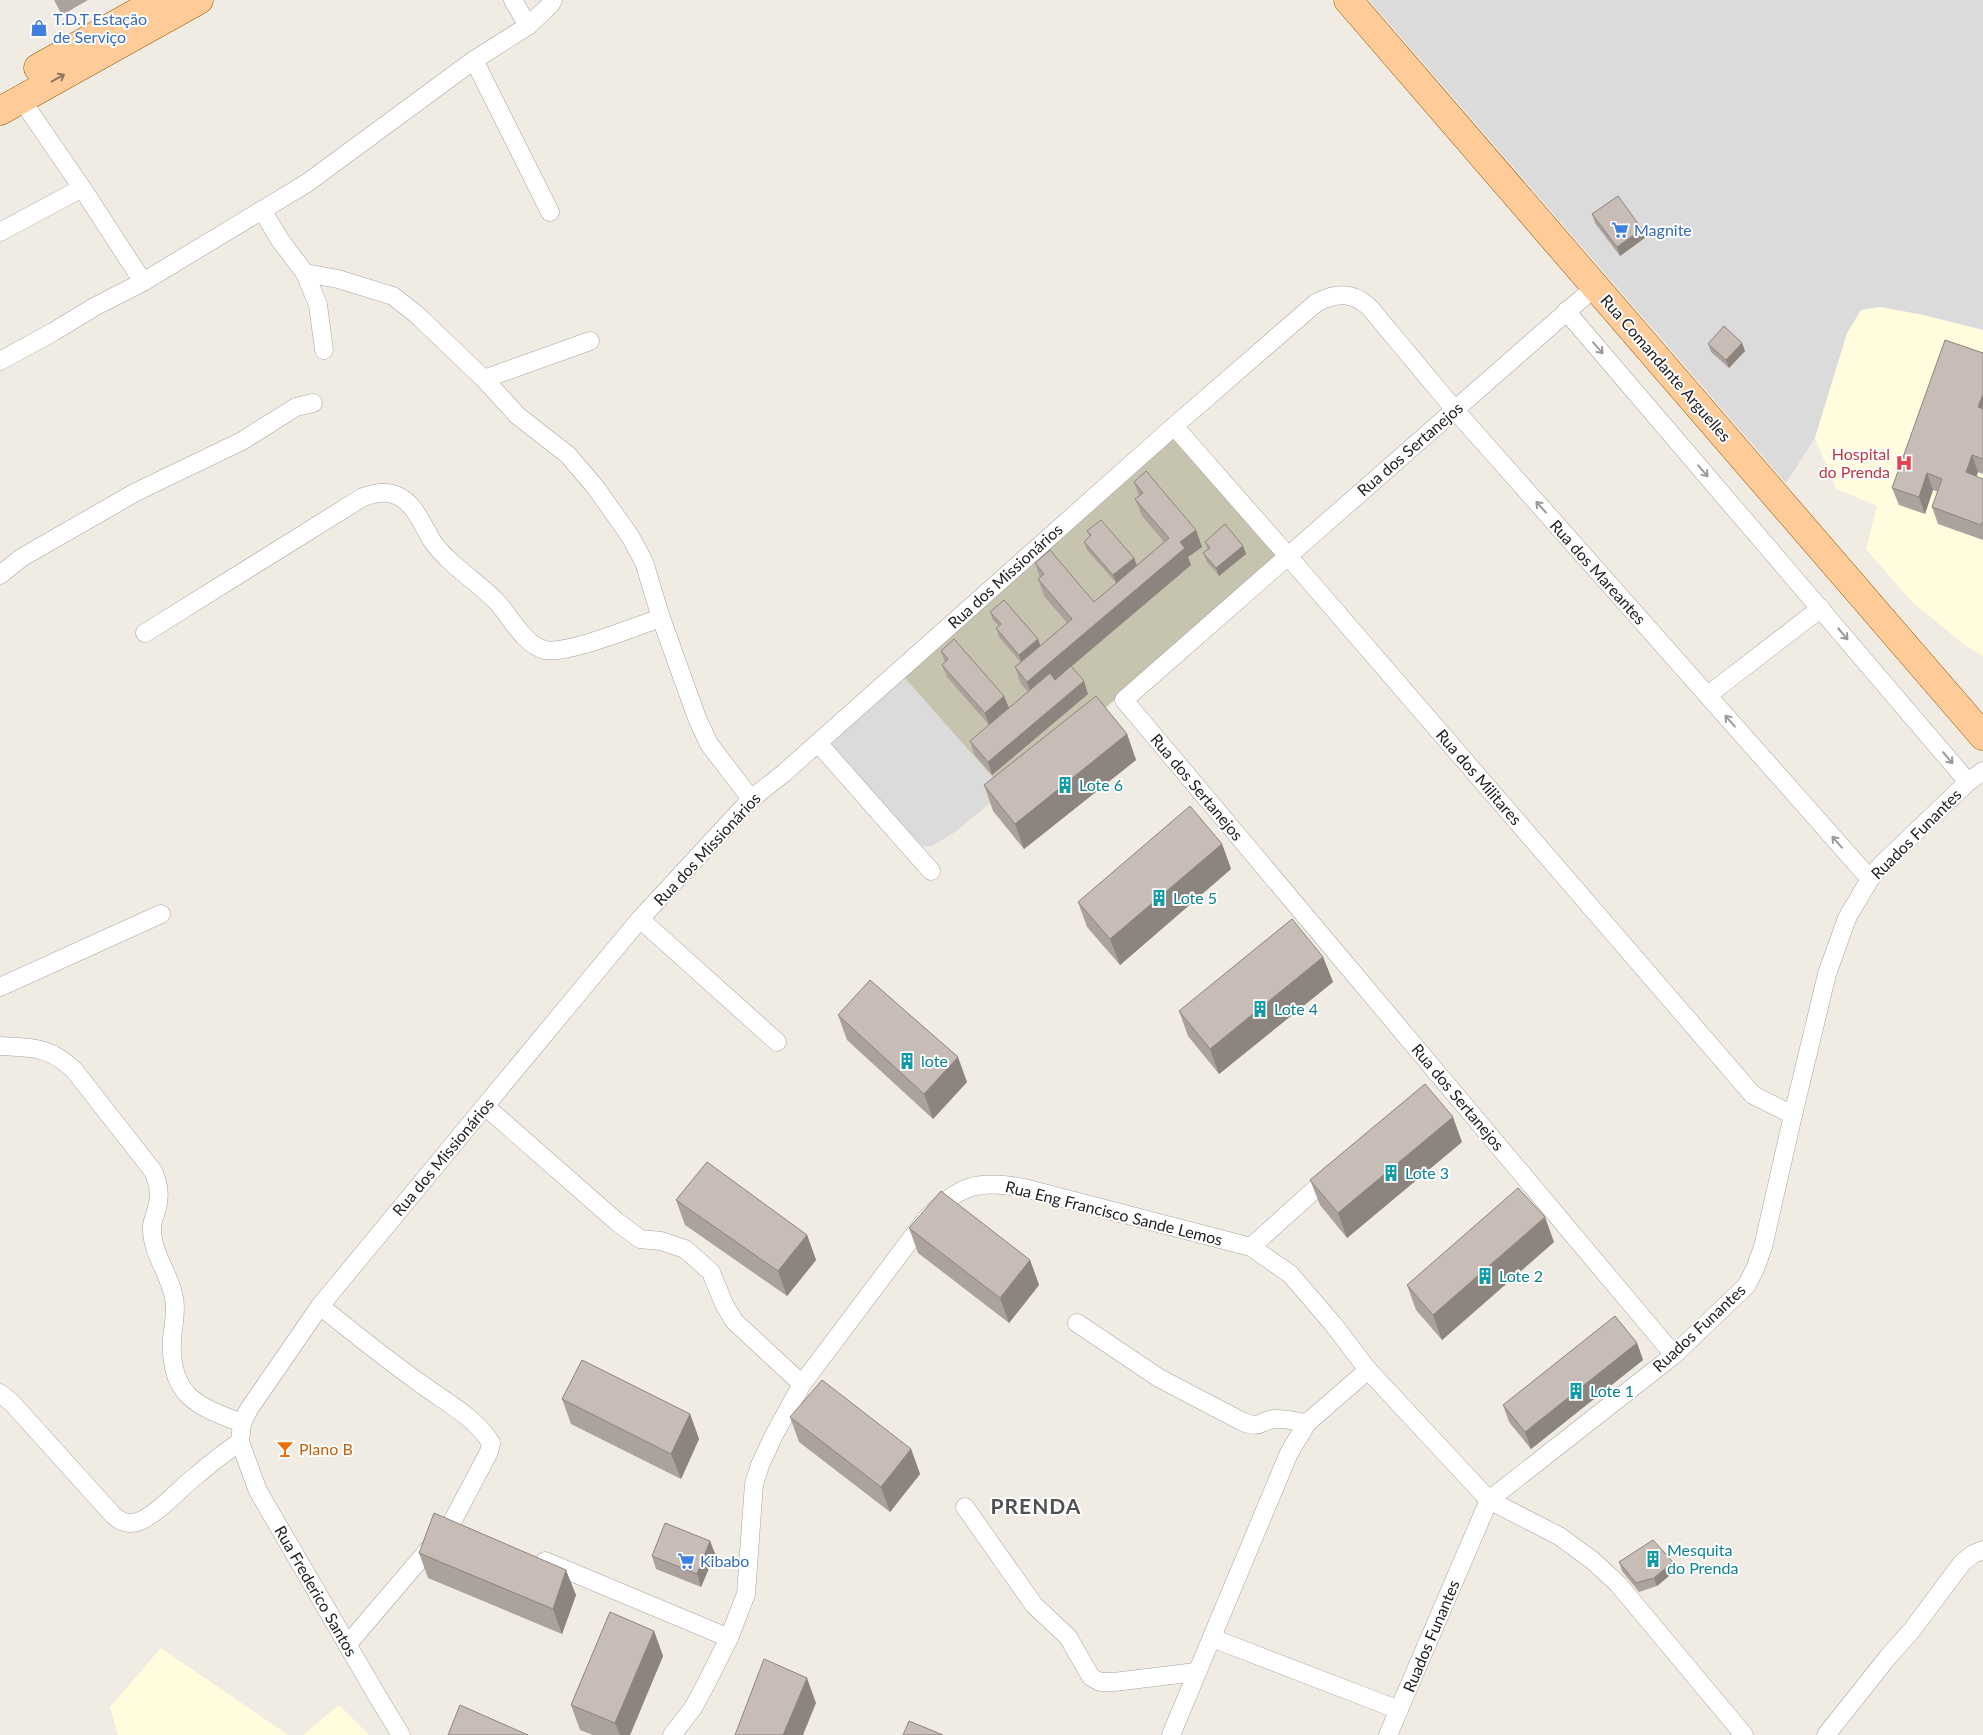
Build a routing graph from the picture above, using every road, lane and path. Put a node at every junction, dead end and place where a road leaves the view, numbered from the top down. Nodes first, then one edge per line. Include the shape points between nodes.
1 (199, 0) edge
2 (512, 0) edge
3 (553, 0) edge
4 (1348, 0) edge
5 (1369, 0) edge
6 (143, 3) edge
7 (528, 26) junction
8 (474, 60) junction
9 (7, 100) edge
10 (82, 188) junction
11 (262, 210) junction
12 (550, 212) dead end
13 (0, 232) edge
14 (305, 273) junction
15 (143, 282) junction
16 (1595, 286) junction
17 (1316, 303) joint
18 (1566, 311) junction
19 (590, 341) dead end
20 (324, 350) dead end
21 (0, 361) edge
22 (484, 379) junction
23 (313, 403) dead end
24 (1455, 410) junction
25 (1174, 426) junction
26 (1288, 556) junction
27 (0, 575) edge
28 (1820, 608) junction
29 (661, 618) junction
30 (145, 633) dead end
31 (1708, 695) junction
32 (1983, 710) edge
33 (1983, 736) edge
34 (818, 743) junction
35 (1983, 770) edge
36 (1968, 782) junction
37 (751, 799) junction
38 (930, 871) dead end
39 (1870, 879) junction
40 (161, 914) dead end
41 (640, 920) junction
42 (0, 987) edge
43 (777, 1042) dead end
44 (0, 1046) edge
45 (1439, 1076) junction
46 (1425, 1089) edge
47 (485, 1106) junction
48 (1793, 1115) junction
49 (1345, 1162) edge
50 (1252, 1247) junction
51 (320, 1306) junction
52 (1077, 1323) dead end
53 (1674, 1355) junction
54 (1368, 1370) junction
55 (802, 1384) junction
56 (0, 1393) edge
57 (1307, 1423) junction
58 (242, 1424) junction
59 (240, 1442) junction
60 (1489, 1500) junction
61 (965, 1507) dead end
62 (452, 1522) junction
63 (470, 1530) edge
64 (1983, 1550) edge
65 (532, 1556) edge
66 (729, 1638) junction
67 (1212, 1638) junction
68 (347, 1645) junction
69 (1196, 1672) junction
70 (1399, 1710) junction
71 (401, 1735) edge
72 (672, 1735) edge
73 (1171, 1735) edge
74 (1388, 1735) edge
75 (1744, 1735) edge
76 (1826, 1735) edge

9 -> 1 main road
2 - 7 street
3 - 7 street
4 - 16 main road, Rua Comandante Arguelles
5 - 32 main road, Rua Comandante Arguelles
6 - 9 main road
7 - 8 street
8 - 11 street via 308,184
8 - 12 street
9 - 10 street
10 - 13 street
10 - 15 street
11 - 14 street
11 - 15 street
14 - 20 street via 318,306
14 - 22 street via 338,279 393,296
15 - 21 street
16 - 18 street, Rua dos Sertanejos
16 - 33 main road, Rua Comandante Arguelles
17 - 24 street, Rua dos Mareantes via 1338,294 1364,302
17 - 25 street, Rua dos Missionários
18 - 24 street, Rua dos Sertanejos
18 -> 28 street
19 - 22 street
22 - 29 street via 518,416 568,455 596,488 644,562
23 - 27 street via 296,407 242,441 136,492 21,558
24 - 26 street, Rua dos Sertanejos
31 -> 24 street, Rua dos Mareantes
25 - 26 street, Rua dos Militares
25 - 34 street, Rua dos Missionários
26 - 45 street, Rua dos Sertanejos via 1124,700
26 - 48 street, Rua dos Militares via 1753,1096
28 - 31 street
28 -> 36 street
29 - 30 street via 568,649 544,650 526,638 496,602 434,544 409,503 401,497 381,492 363,497
29 - 37 street via 709,744
39 -> 31 street, Rua dos Mareantes
34 - 37 street, Rua dos Missionários
34 - 38 street
35 - 36 street, Ruados Funantes
36 - 39 street, Ruados Funantes
37 - 41 street, Rua dos Missionários
39 - 48 street, Ruados Funantes via 1847,918 1828,974
40 - 42 street
41 - 43 street
41 - 47 street, Rua dos Missionários
44 - 58 street via 42,1050 62,1059 153,1171 158,1182 159,1204 151,1227 152,1238 175,1299 172,1367 178,1381 195,1402
45 - 46 street
45 - 53 street, Rua dos Sertanejos
47 - 51 street, Rua dos Missionários
47 - 55 street via 640,1239 686,1249 711,1272 734,1321
48 - 53 street, Ruados Funantes via 1755,1269 1740,1292
49 - 50 street
50 - 54 street, Rua Eng Francisco Sande Lemos via 1290,1274
50 - 55 street, Rua Eng Francisco Sande Lemos via 1024,1188 1000,1184 970,1187 944,1201 926,1219
51 - 58 street, Rua dos Missionários via 266,1382
51 - 62 street via 465,1415 491,1443
52 - 57 street via 1159,1378 1252,1426 1271,1420
53 - 60 street, Ruados Funantes
54 - 57 street
54 - 60 street, Rua Eng Francisco Sande Lemos
55 - 66 street, Rua Eng Francisco Sande Lemos via 770,1443 754,1484 746,1594
56 - 59 street via 113,1515 130,1524 151,1515
57 - 67 street via 1280,1474
58 - 59 street, Rua dos Missionários
59 - 68 street, Rua Frederico Santos via 258,1491
60 - 70 street, Ruados Funantes
60 - 75 street, Rua Eng Francisco Sande Lemos via 1559,1536 1592,1560 1618,1584
61 - 69 street via 1034,1605 1068,1637 1091,1678 1114,1682
62 - 63 street
62 - 68 street
64 - 76 street via 1962,1563
65 - 66 street
66 - 72 street, Rua Eng Francisco Sande Lemos via 693,1708
67 - 69 street
67 - 70 street
68 - 71 street, Rua Frederico Santos
69 - 73 street
70 - 74 street, Ruados Funantes

